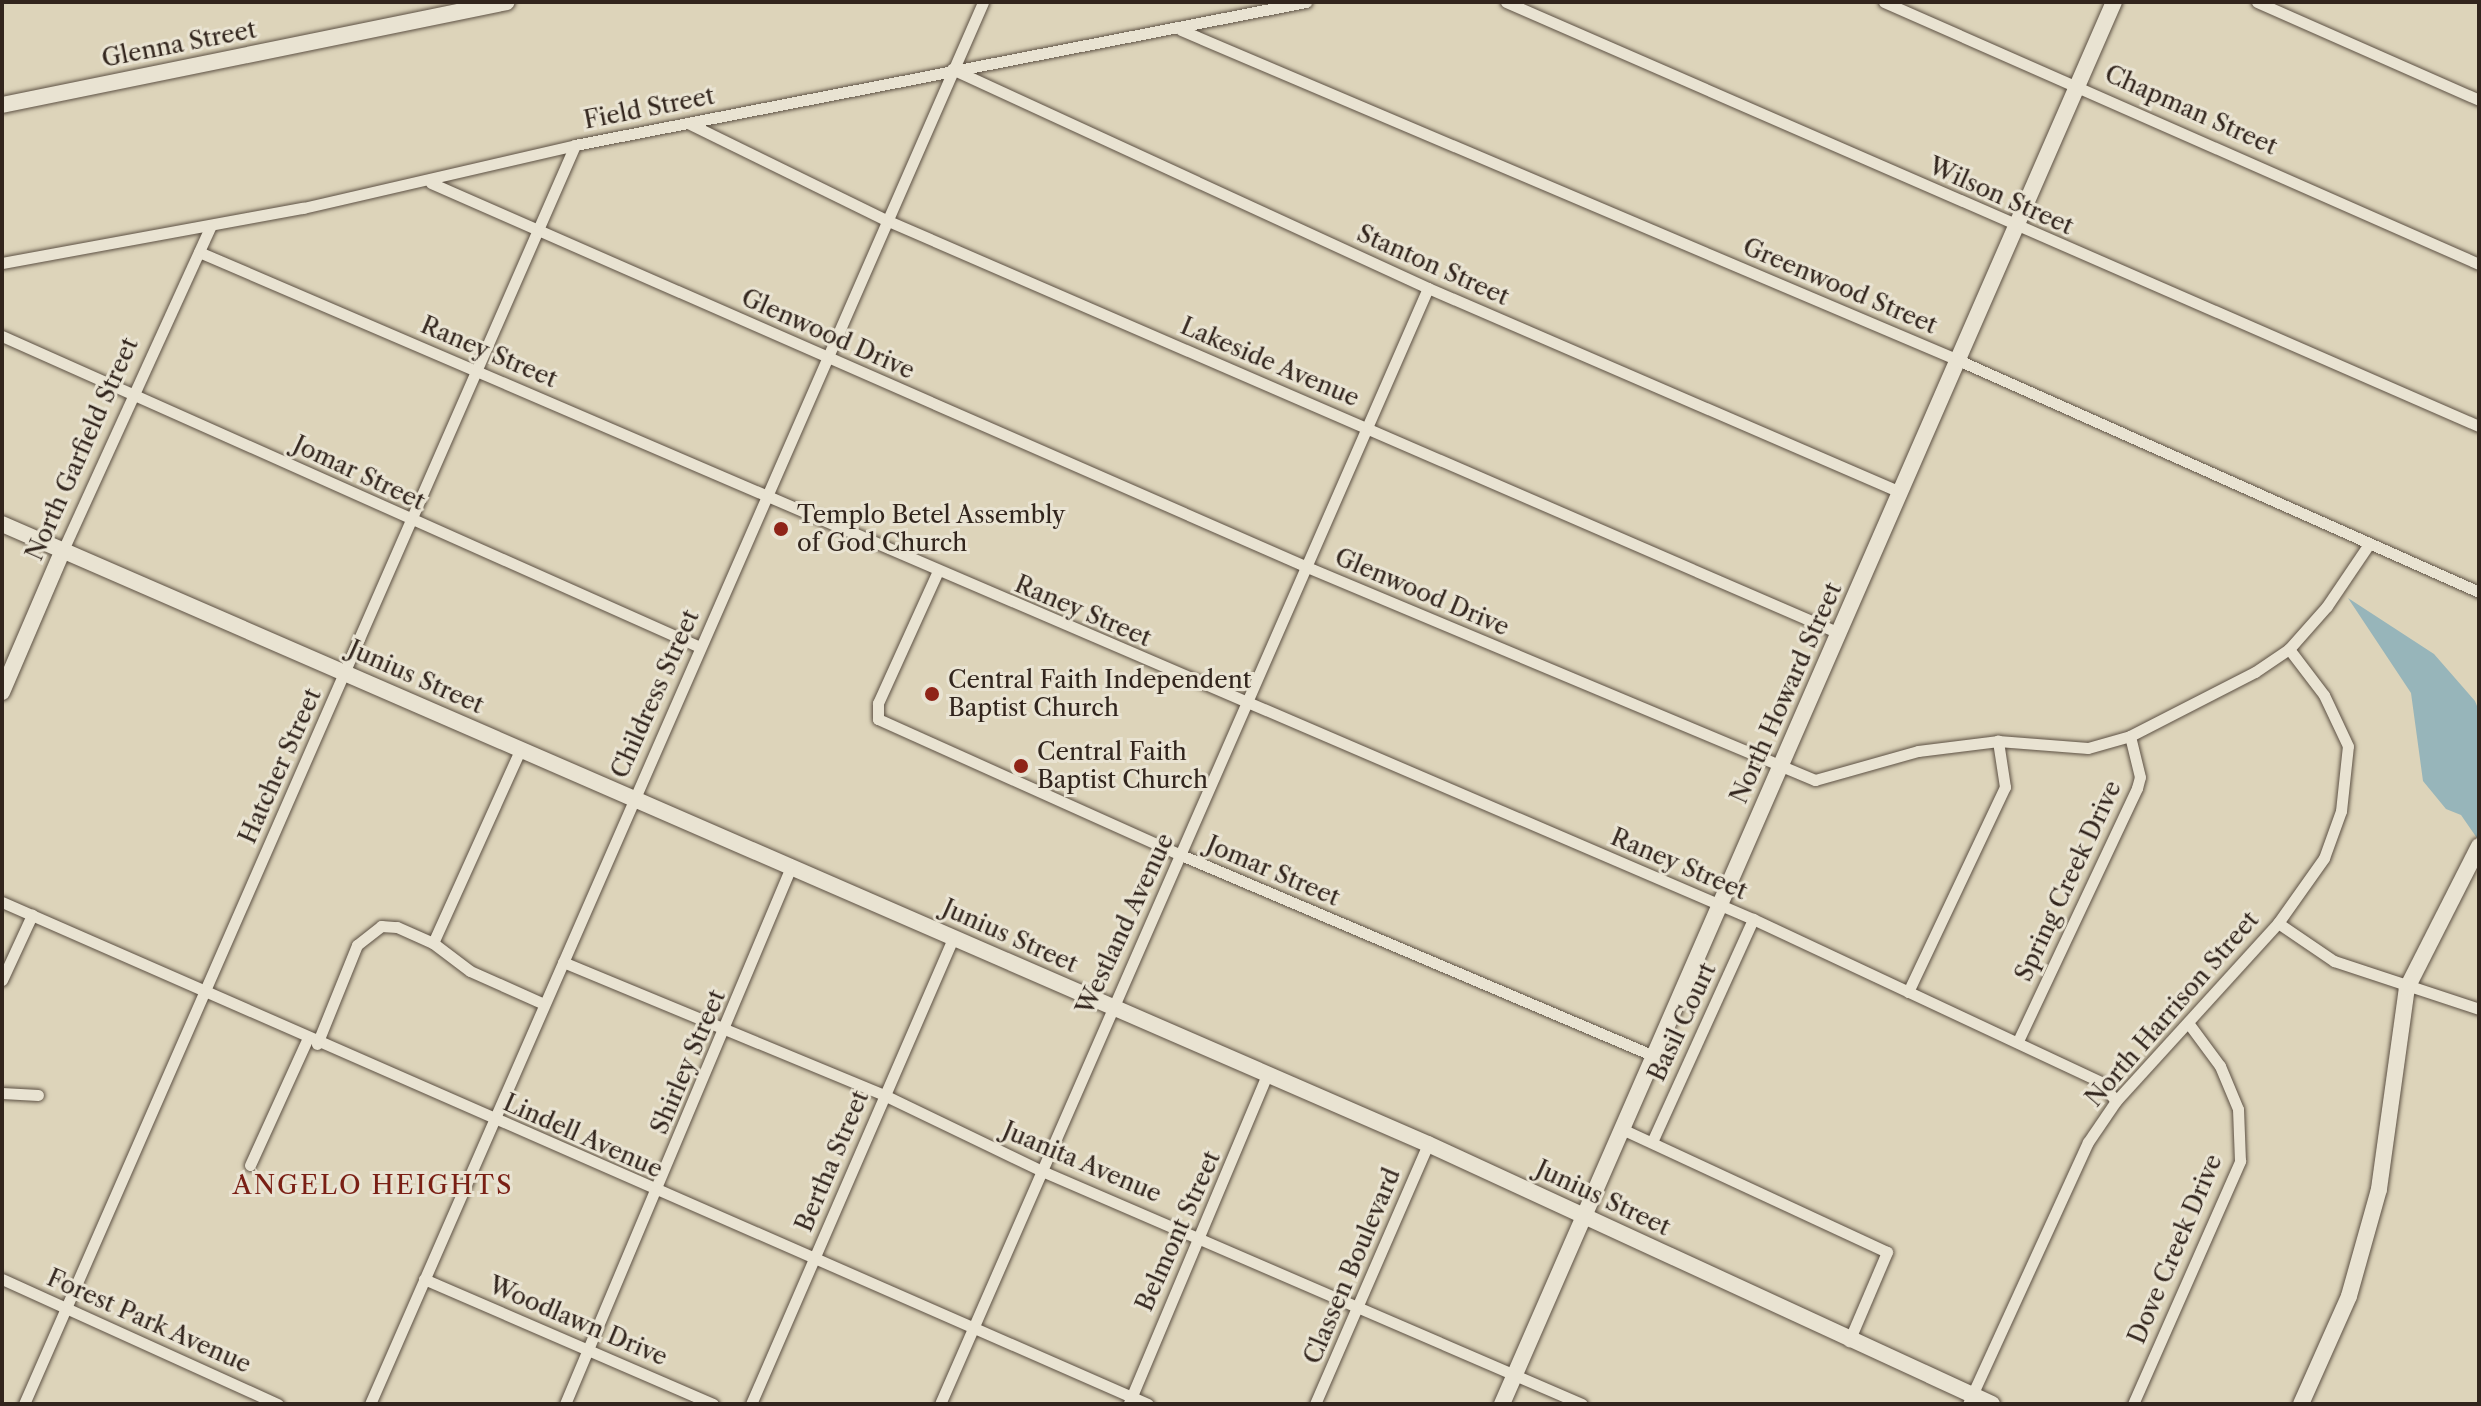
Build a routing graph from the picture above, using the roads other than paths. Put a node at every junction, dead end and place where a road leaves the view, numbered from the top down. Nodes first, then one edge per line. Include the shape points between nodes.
1 (507, 2) edge
2 (983, 2) edge
3 (1306, 2) edge
4 (1506, 2) edge
5 (1884, 2) edge
6 (2114, 2) edge
7 (2257, 2) edge
8 (1181, 30) junction
9 (952, 69) junction
10 (2078, 84) junction
11 (2479, 100) edge
12 (2, 105) edge
13 (688, 123) junction
14 (575, 145) junction
15 (431, 183) junction
16 (886, 220) junction
17 (210, 227) junction
18 (2016, 227) junction
19 (539, 228) junction
20 (199, 252) junction
21 (2, 263) edge
22 (2479, 264) edge
23 (1428, 288) junction
24 (2, 336) edge
25 (826, 358) junction
26 (1958, 360) junction
27 (477, 370) junction
28 (131, 393) junction
29 (2479, 426) edge
30 (1366, 427) junction
31 (1900, 492) junction
32 (767, 493) junction
33 (411, 521) junction
34 (2, 524) edge
35 (2369, 544) junction
36 (63, 550) junction
37 (1307, 567) junction
38 (937, 573) junction
39 (2479, 592) edge
40 (1839, 633) junction
41 (700, 647) junction
42 (2289, 649) junction
43 (345, 673) junction
44 (2, 692) edge
45 (1245, 705) junction
46 (2130, 736) junction
47 (1998, 741) junction
48 (520, 750) junction
49 (1780, 767) junction
50 (633, 798) junction
51 (2479, 846) edge
52 (1181, 855) junction
53 (791, 867) junction
54 (2, 902) edge
55 (1720, 906) junction
56 (32, 915) junction
57 (1753, 919) junction
58 (2278, 923) junction
59 (954, 936) junction
60 (433, 943) junction
61 (563, 962) junction
62 (2, 980) edge
63 (2407, 988) junction
64 (205, 992) junction
65 (1908, 992) junction
66 (544, 1004) junction
67 (1110, 1008) junction
68 (2479, 1009) edge
69 (2189, 1024) junction
70 (724, 1032) junction
71 (2018, 1041) junction
72 (312, 1042) junction
73 (1654, 1056) junction
74 (1267, 1075) junction
75 (2, 1093) edge
76 (38, 1095) dead end
77 (884, 1095) junction
78 (2116, 1101) junction
79 (494, 1120) junction
80 (1622, 1129) junction
81 (1652, 1142) junction
82 (1428, 1144) junction
83 (250, 1165) dead end
84 (1042, 1171) junction
85 (657, 1193) junction
86 (1585, 1215) junction
87 (1198, 1235) junction
88 (813, 1260) junction
89 (2, 1279) edge
90 (424, 1279) junction
91 (66, 1307) junction
92 (1360, 1310) junction
93 (975, 1328) junction
94 (1849, 1341) junction
95 (590, 1350) junction
96 (1515, 1375) junction
97 (1970, 1399) edge
98 (1130, 1401) edge
99 (24, 1404) edge
100 (278, 1404) edge
101 (370, 1404) edge
102 (565, 1404) edge
103 (713, 1404) edge
104 (751, 1404) edge
105 (940, 1404) edge
106 (1148, 1404) edge
107 (1315, 1404) edge
108 (1502, 1404) edge
109 (1582, 1404) edge
110 (1992, 1404) edge
111 (2133, 1404) edge
112 (2301, 1404) edge

1 - 12 street, Glenna Street
2 - 9 street, Childress Street
3 - 8 street, Field Street
4 - 18 street, Wilson Street
5 - 10 street, Chapman Street
6 - 10 street, North Howard Street
7 - 11 street
8 - 9 street, Field Street
8 - 26 street, Greenwood Street
9 - 13 street, Field Street
9 - 16 street, Childress Street
9 - 23 street, Stanton Street
10 - 18 street, North Howard Street
10 - 22 street, Chapman Street
13 - 14 street, Field Street
13 - 16 street, Lakeside Avenue
14 - 15 street, Field Street
14 - 19 street, Hatcher Street
15 - 17 street, Field Street
15 - 19 street, Glenwood Drive
16 - 25 street, Childress Street
16 - 30 street, Lakeside Avenue
17 - 20 street, North Garfield Street
17 - 21 street, Field Street
18 - 26 street, North Howard Street
18 - 29 street, Wilson Street
19 - 25 street, Glenwood Drive
19 - 27 street, Hatcher Street
20 - 27 street, Raney Street
20 - 28 street, North Garfield Street
23 - 30 street, Westland Avenue
23 - 31 street, Stanton Street
24 - 28 street, Jomar Street
25 - 32 street, Childress Street
25 - 37 street, Glenwood Drive
26 - 31 street, North Howard Street
26 - 35 street, Greenwood Street
27 - 32 street, Raney Street
27 - 33 street, Hatcher Street
28 - 33 street, Jomar Street
28 - 36 street, North Garfield Street
30 - 37 street, Westland Avenue
30 - 40 street, Lakeside Avenue
31 - 40 street, North Howard Street
32 - 38 street, Raney Street
32 - 41 street, Childress Street
33 - 41 street, Jomar Street
33 - 43 street, Hatcher Street
34 - 36 street, Junius Street
35 - 39 street, Greenwood Street
35 - 42 street, Glenwood Drive via 2327,606
36 - 43 street, Junius Street
36 - 44 street, North Garfield Street
37 - 45 street, Westland Avenue
37 - 49 street, Glenwood Drive
38 - 45 street, Raney Street
38 - 52 street, Jomar Street via 878,703 878,719
40 - 49 street, North Howard Street
41 - 50 street, Childress Street
42 - 46 street, Glenwood Drive
42 - 58 street, North Harrison Street via 2324,695 2348,746 2341,811 2324,858
43 - 48 street, Junius Street
43 - 64 street, Hatcher Street
45 - 52 street, Westland Avenue
45 - 55 street, Raney Street
46 - 47 street, Glenwood Drive via 2088,748
46 - 71 street, Spring Creek Drive via 2140,777 2137,788
47 - 49 street, Glenwood Drive via 1918,751 1815,780
47 - 65 street via 2005,787
48 - 50 street, Junius Street
48 - 60 street
49 - 55 street, North Howard Street
50 - 53 street, Junius Street
50 - 61 street, Childress Street
51 - 63 street
52 - 67 street, Westland Avenue
52 - 73 street, Jomar Street
53 - 59 street, Junius Street
53 - 70 street, Shirley Street
54 - 56 street, Lindell Avenue
55 - 57 street, Raney Street
55 - 73 street, North Howard Street
56 - 62 street
56 - 64 street, Lindell Avenue
57 - 65 street, Raney Street
57 - 81 street, Basil Court
58 - 63 street via 2334,961
58 - 69 street, North Harrison Street
59 - 67 street, Junius Street
59 - 77 street, Bertha Street
60 - 66 street via 470,971
60 - 72 street via 397,927 369,932 357,945
61 - 66 street, Childress Street
61 - 70 street, Juanita Avenue
63 - 68 street
63 - 112 street via 2379,1189 2349,1296
64 - 72 street, Lindell Avenue
64 - 91 street, Hatcher Street
65 - 71 street, Raney Street
66 - 79 street, Childress Street
67 - 74 street, Junius Street
67 - 84 street, Westland Avenue
69 - 78 street, North Harrison Street
69 - 111 street, Dove Creek Drive via 2220,1066 2238,1109 2240,1161
70 - 77 street, Juanita Avenue
70 - 85 street, Shirley Street
71 - 78 street, Raney Street via 2101,1082
72 - 79 street, Lindell Avenue
72 - 83 street
73 - 80 street, North Howard Street
74 - 82 street, Junius Street
74 - 87 street, Belmont Street
75 - 76 street
77 - 84 street, Juanita Avenue
77 - 88 street, Bertha Street
78 - 97 street, North Harrison Street via 2088,1142
79 - 85 street, Lindell Avenue
79 - 90 street, Childress Street
80 - 81 street
80 - 86 street, North Howard Street
81 - 94 street via 1887,1252
82 - 86 street, Junius Street
82 - 92 street, Classen Boulevard
84 - 87 street, Juanita Avenue
84 - 93 street, Westland Avenue
85 - 88 street, Lindell Avenue
85 - 95 street, Shirley Street
86 - 94 street, Junius Street
86 - 96 street, North Howard Street
87 - 92 street, Juanita Avenue
87 - 98 street, Belmont Street
88 - 93 street, Lindell Avenue
88 - 104 street, Bertha Street
89 - 91 street, Forest Park Avenue
90 - 95 street, Woodlawn Drive
90 - 101 street, Childress Street
91 - 99 street, Hatcher Street
91 - 100 street, Forest Park Avenue
92 - 96 street, Juanita Avenue
92 - 107 street, Classen Boulevard
93 - 98 street, Lindell Avenue
93 - 105 street, Westland Avenue
94 - 97 street, Junius Street
95 - 102 street, Shirley Street
95 - 103 street, Woodlawn Drive
96 - 108 street, North Howard Street
96 - 109 street, Juanita Avenue
97 - 110 street, Junius Street
98 - 106 street, Lindell Avenue

